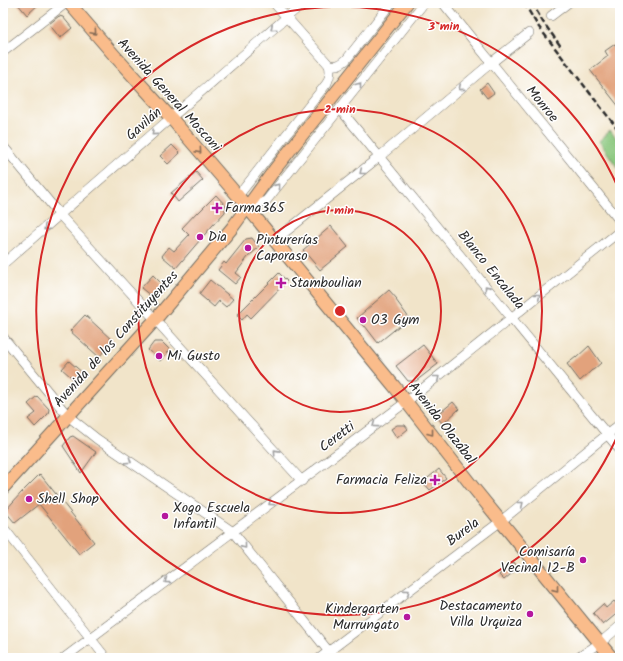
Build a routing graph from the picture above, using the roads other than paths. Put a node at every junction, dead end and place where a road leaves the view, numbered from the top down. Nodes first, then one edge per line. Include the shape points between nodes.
1 (67, 3) edge
2 (274, 3) edge
3 (302, 3) edge
4 (391, 3) edge
5 (407, 3) edge
6 (424, 3) edge
7 (443, 3) edge
8 (568, 3) edge
9 (551, 16) dead end
10 (286, 17) junction
11 (529, 34) dead end
12 (3, 52) edge
13 (491, 63) junction
14 (329, 65) junction
15 (340, 109) junction
16 (171, 118) junction
17 (3, 146) edge
18 (379, 158) junction
19 (238, 196) junction
20 (247, 207) junction
21 (60, 215) junction
22 (620, 222) edge
23 (620, 231) edge
24 (274, 241) junction
25 (3, 264) edge
26 (512, 318) junction
27 (155, 320) junction
28 (3, 337) edge
29 (406, 402) junction
30 (68, 416) junction
31 (620, 424) edge
32 (608, 434) junction
33 (620, 450) edge
34 (302, 481) junction
35 (3, 488) edge
36 (500, 521) junction
37 (3, 528) edge
38 (233, 532) junction
39 (620, 626) edge
40 (90, 639) junction
41 (600, 643) junction
42 (331, 655) edge
43 (64, 658) edge
44 (106, 658) edge
45 (320, 658) edge
46 (578, 658) edge
47 (612, 658) edge

1 - 12 street
1 -> 16 main road, Avenida General Mosconi
2 - 10 street
3 - 10 street, Gavilán
4 - 14 street via 346,60 336,66
5 - 20 main road, Avenida de los Constituyentes
15 -> 6 street
7 - 13 street, Monroe
8 - 9 street
10 - 14 street
10 -> 16 street, Gavilán
11 - 13 street
13 -> 18 street
13 - 22 street, Monroe
14 - 19 street via 331,71 327,83
15 - 18 street, Blanco Encalada
20 -> 15 street via 266,201
16 -> 19 main road, Avenida General Mosconi
16 -> 21 street, Gavilán
17 - 21 street
18 -> 24 street
26 -> 18 street, Blanco Encalada
19 - 20 main road, Avenida General Mosconi
20 - 24 main road, Avenida Olazábal
20 - 27 main road, Avenida de los Constituyentes
21 -> 25 street, Gavilán
21 - 27 street
26 -> 23 street, Ceretti
24 - 29 main road, Avenida Olazábal
29 -> 26 street, Ceretti
26 - 32 street, Blanco Encalada
27 - 30 main road, Avenida de los Constituyentes
34 -> 27 street
28 - 30 street
29 -> 34 street, Ceretti
29 -> 36 main road, Avenida Olazábal
30 - 35 main road, Avenida de los Constituyentes
30 -> 38 street via 97,439
31 - 32 street, Burela
32 - 33 street, Blanco Encalada
36 -> 32 street, Burela
34 -> 38 street, Ceretti
36 -> 41 main road, Avenida Olazábal
42 -> 36 street, Burela
37 - 40 street
38 -> 40 street, Ceretti
38 -> 42 street
39 - 41 street
40 - 43 street, Ceretti
40 - 44 street
41 - 46 street
41 - 47 main road, Avenida Olazábal
42 - 45 street, Burela

